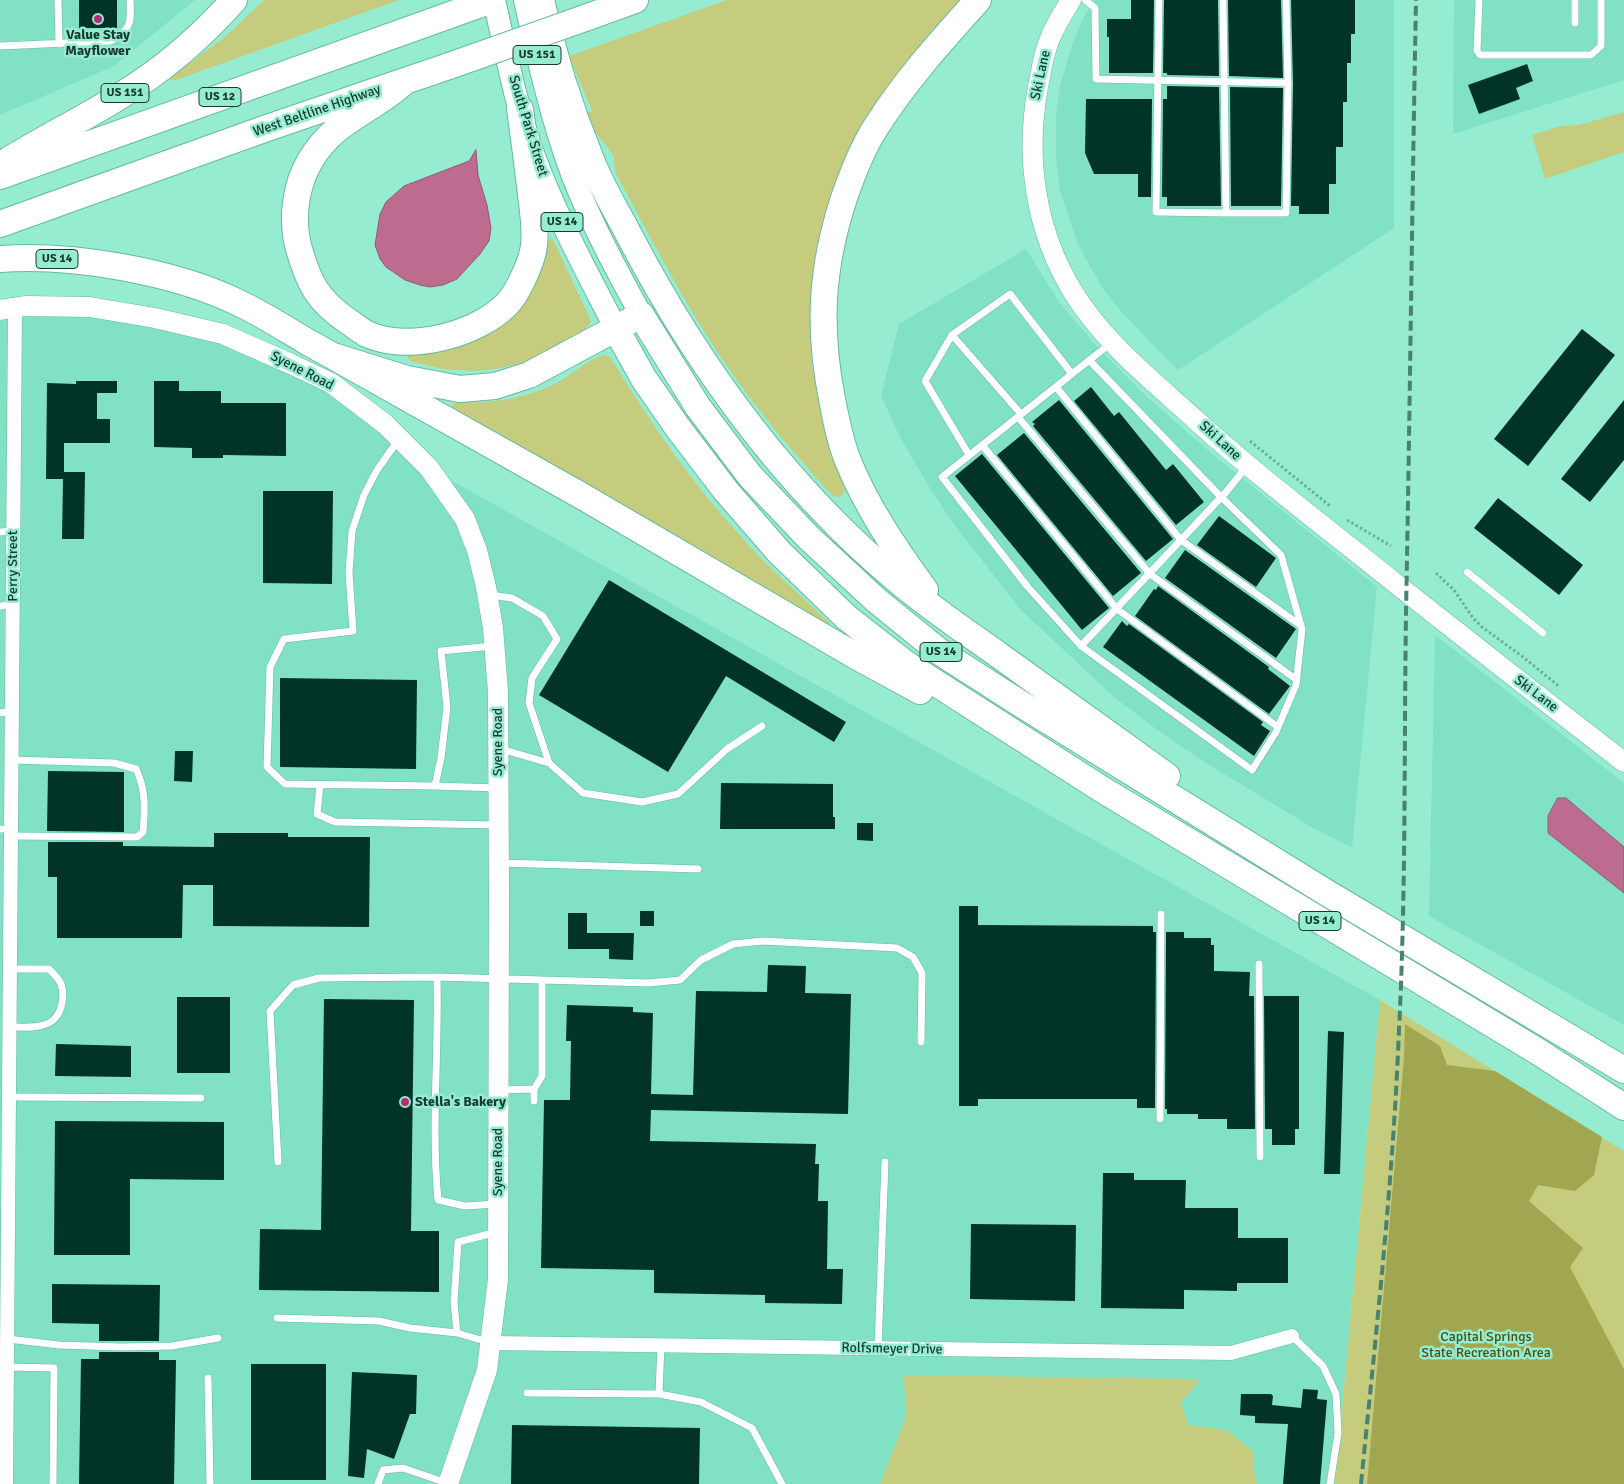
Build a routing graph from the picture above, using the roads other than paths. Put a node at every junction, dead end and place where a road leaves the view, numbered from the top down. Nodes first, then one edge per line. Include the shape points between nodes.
1 (58, 0) edge
2 (130, 0) edge
3 (234, 0) edge
4 (493, 0) edge
5 (525, 0) edge
6 (541, 0) edge
7 (635, 0) edge
8 (978, 0) edge
9 (1070, 0) edge
10 (1084, 0) edge
11 (1159, 0) edge
12 (1223, 0) edge
13 (1286, 0) edge
14 (1479, 0) edge
15 (1575, 0) edge
16 (1601, 0) edge
17 (1575, 23) dead end
18 (59, 44) junction
19 (0, 46) edge
20 (1158, 81) junction
21 (404, 82) junction
22 (1225, 82) junction
23 (1288, 83) junction
24 (520, 109) junction
25 (0, 166) edge
26 (0, 176) edge
27 (1226, 213) junction
28 (0, 224) edge
29 (0, 259) edge
30 (7, 309) edge
31 (641, 315) junction
32 (616, 329) junction
33 (952, 335) junction
34 (1112, 342) junction
35 (332, 356) junction
36 (1090, 360) junction
37 (1072, 374) junction
38 (1056, 387) junction
39 (1019, 416) junction
40 (399, 438) junction
41 (982, 445) junction
42 (969, 455) junction
43 (1247, 466) junction
44 (1221, 497) junction
45 (6, 531) edge
46 (1181, 540) junction
47 (1467, 572) dead end
48 (1150, 574) junction
49 (488, 594) junction
50 (6, 605) edge
51 (1117, 609) junction
52 (944, 615) junction
53 (1300, 625) junction
54 (1543, 633) dead end
55 (494, 646) junction
56 (1081, 646) junction
57 (1297, 680) junction
58 (6, 712) edge
59 (762, 726) dead end
60 (1278, 727) junction
61 (498, 749) junction
62 (11, 760) junction
63 (1624, 762) edge
64 (549, 763) junction
65 (320, 785) junction
66 (434, 786) junction
67 (498, 788) junction
68 (1102, 790) junction
69 (499, 825) junction
70 (7, 831) edge
71 (499, 863) junction
72 (698, 869) dead end
73 (1327, 894) junction
74 (1161, 914) dead end
75 (1259, 964) dead end
76 (6, 976) edge
77 (437, 977) junction
78 (499, 978) junction
79 (542, 980) junction
80 (8, 1027) junction
81 (921, 1042) dead end
82 (1624, 1070) edge
83 (534, 1089) junction
84 (498, 1090) junction
85 (8, 1097) junction
86 (202, 1098) dead end
87 (534, 1101) dead end
88 (1624, 1107) edge
89 (1160, 1119) dead end
90 (1260, 1157) dead end
91 (278, 1162) dead end
92 (885, 1162) dead end
93 (4, 1194) edge
94 (498, 1204) junction
95 (498, 1232) junction
96 (277, 1318) dead end
97 (4, 1321) edge
98 (457, 1333) junction
99 (1292, 1336) joint
100 (218, 1338) dead end
101 (8, 1339) junction
102 (490, 1343) junction
103 (661, 1346) junction
104 (878, 1348) junction
105 (8, 1367) junction
106 (208, 1378) dead end
107 (527, 1393) dead end
108 (659, 1394) junction
109 (6, 1484) edge
110 (53, 1484) edge
111 (210, 1484) edge
112 (378, 1484) edge
113 (449, 1484) edge
114 (782, 1484) edge
115 (1330, 1484) edge

1 - 18 lane
2 - 18 lane via 131,21 125,33 111,41
3 - 25 highway, US 151 via 163,68
4 - 24 main road, South Park Street / US 14
4 - 26 highway, US 12
5 - 31 main road, South Park Street / US 151 via 544,86 573,175 608,254
6 - 52 highway, US 14 via 557,66 591,161 677,322 726,395 772,455 896,579
7 - 21 highway, West Beltline Highway, bridge
8 - 52 highway via 906,83 873,131 852,175 838,216 823,296 828,383 836,424 848,460 867,502 899,555
9 - 34 street, Ski Lane via 1048,41 1042,66 1033,121 1035,185 1042,222 1062,273
10 - 20 lane via 1095,8 1096,79
11 - 20 lane
12 - 22 lane
13 - 23 lane
14 - 16 lane via 1477,51 1480,55 1591,55 1601,46
15 - 17 lane
18 - 19 lane
20 - 22 lane
20 - 27 lane via 1156,212
21 - 24 highway via 326,137 305,170 295,218 297,242 315,292 333,311 367,334 387,341 428,341 478,325 508,302 524,278 534,246 534,217
21 - 28 highway, West Beltline Highway
22 - 23 lane
22 - 27 lane
23 - 27 lane via 1286,214
24 - 32 main road, South Park Street / US 14 via 534,155 563,226
29 - 35 highway, US 14 via 74,260 166,278 238,303
30 - 40 street, Syene Road via 25,306 90,307 223,334 331,383
30 - 45 street, Perry Street
31 - 32 highway
31 - 73 highway, US 14 via 698,407 750,476 808,538 876,600 940,652
32 - 35 highway via 529,375 495,386 460,389 416,381
32 - 68 highway, US 14 via 644,379 726,491 779,552 846,617 906,664
33 - 37 lane via 1010,294
33 - 39 lane
33 - 42 lane via 925,382
34 - 36 lane
34 - 43 street, Ski Lane
35 - 68 highway via 580,495 854,655
36 - 37 lane
36 - 44 lane
37 - 38 lane
38 - 39 lane
38 - 46 lane
39 - 41 lane
39 - 48 lane
40 - 49 street, Syene Road via 428,468 465,519
40 - 65 lane via 376,470 352,531 349,573 353,631 284,639 270,667 267,767 285,784
41 - 42 lane
41 - 51 lane
42 - 56 lane via 942,477 1027,586
43 - 44 lane
43 - 63 street, Ski Lane
44 - 46 lane
44 - 53 lane via 1281,555
45 - 50 street, Perry Street
46 - 48 lane
46 - 53 lane
47 - 54 lane
48 - 51 lane
48 - 57 lane
49 - 55 street, Syene Road
49 - 64 lane via 512,598 543,616 557,639 532,678 529,702
50 - 58 street, Perry Street
51 - 56 lane
51 - 60 lane
52 - 73 highway, US 14
53 - 57 lane
55 - 61 street, Syene Road
55 - 66 lane via 441,651 447,708
56 - 60 lane via 1252,770
57 - 60 lane
58 - 62 street, Perry Street
59 - 64 lane via 727,749 678,794 642,802 583,793
61 - 64 lane
61 - 67 street, Syene Road
62 - 70 street, Perry Street
62 - 70 lane via 114,763 136,769 142,781 145,801 143,832 137,837
65 - 66 lane
65 - 69 lane via 317,814 335,822
66 - 67 lane
67 - 69 street, Syene Road
68 - 88 highway, US 14 via 1537,1051
69 - 71 street, Syene Road
70 - 76 street, Perry Street
71 - 72 lane
71 - 78 street, Syene Road
73 - 82 highway, US 14
74 - 89 lane
75 - 90 lane
76 - 80 street, Perry Street
76 - 80 lane via 49,969 61,983 63,1000 58,1015 51,1022
77 - 78 lane
77 - 91 lane via 319,978 293,985 270,1011
77 - 94 lane via 434,1162 438,1200 465,1206
78 - 79 lane
78 - 84 street, Syene Road
79 - 81 lane via 648,983 680,980 702,960 733,944 763,941 897,948 913,957 922,973
79 - 83 lane via 542,1076
80 - 85 street, Perry Street
83 - 84 lane
83 - 87 lane
84 - 94 street, Syene Road
85 - 86 lane
85 - 93 street, Perry Street
92 - 104 lane
93 - 97 street, Perry Street
94 - 95 street, Syene Road
95 - 98 lane via 458,1242 454,1302
95 - 102 street, Syene Road via 498,1279
96 - 98 lane via 379,1321
97 - 101 street, Perry Street
98 - 102 lane
99 - 104 street, Rolfsmeyer Drive via 1231,1353
99 - 115 lane via 1323,1366 1336,1394 1338,1433
100 - 101 lane via 172,1346 121,1347
101 - 105 street, Perry Street
102 - 103 street, Rolfsmeyer Drive
102 - 113 street, Syene Road via 487,1370
103 - 104 street, Rolfsmeyer Drive
103 - 108 lane
105 - 109 street, Perry Street
105 - 110 lane via 54,1368
106 - 111 lane
107 - 108 lane
108 - 114 lane via 701,1402 752,1428
112 - 113 lane via 382,1470 403,1468

